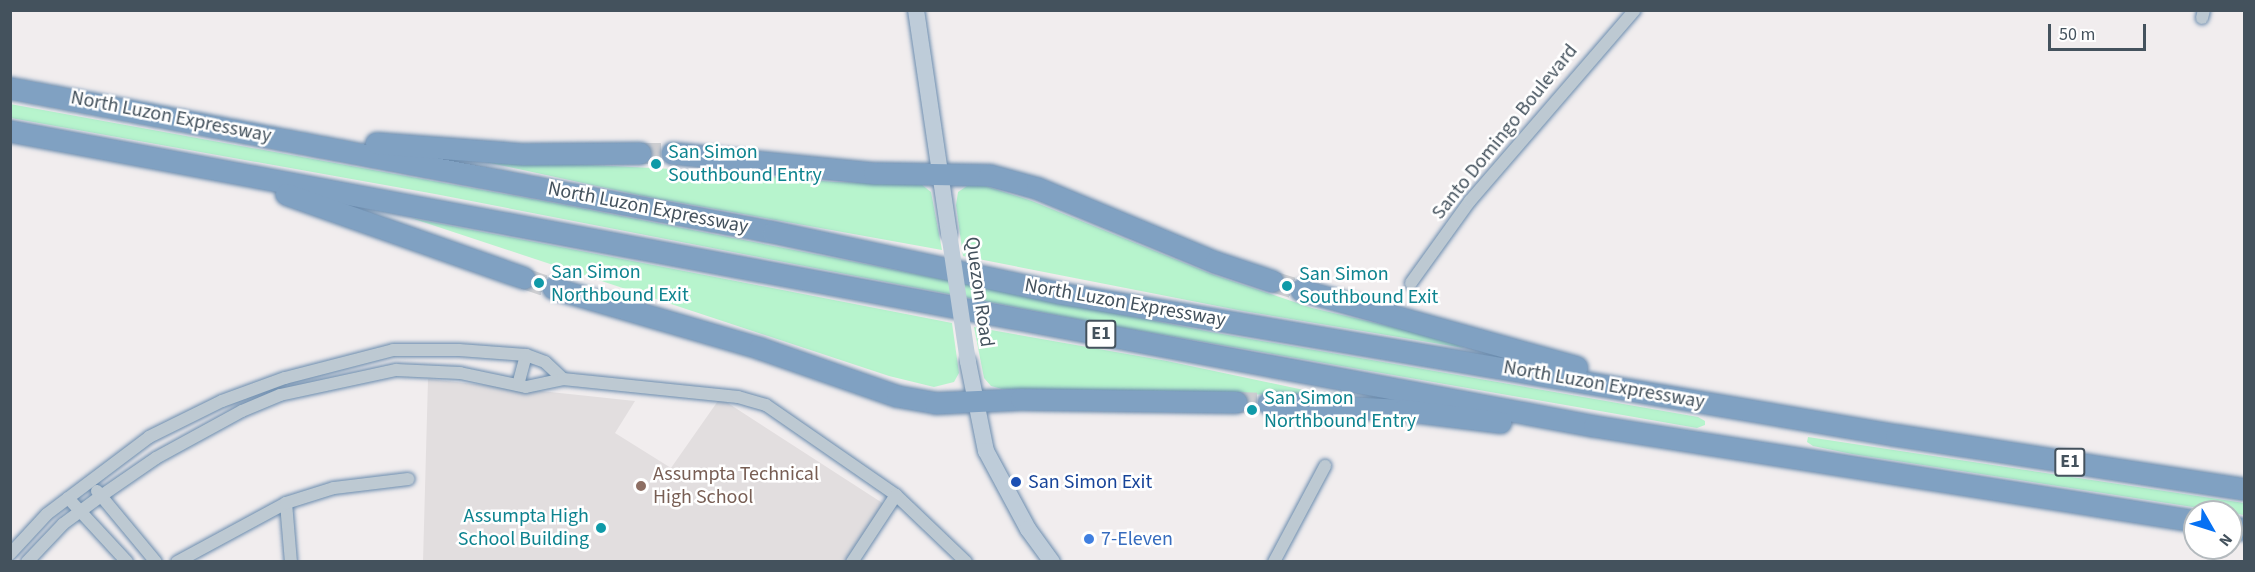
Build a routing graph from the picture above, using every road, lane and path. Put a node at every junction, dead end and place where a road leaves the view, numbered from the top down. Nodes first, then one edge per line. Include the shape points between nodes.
1 (916, 10) edge
2 (1635, 10) edge
3 (10, 88) edge
4 (211, 124) junction
5 (10, 132) edge
6 (640, 153) tunnel mouth
7 (672, 153) tunnel mouth
8 (941, 174) junction
9 (524, 278) tunnel mouth
10 (1272, 281) tunnel mouth
11 (1411, 283) dead end
12 (553, 288) tunnel mouth
13 (1301, 290) tunnel mouth
14 (459, 350) junction
15 (526, 355) junction
16 (460, 373) junction
17 (563, 379) junction
18 (518, 385) junction
19 (1236, 402) tunnel mouth
20 (1268, 403) tunnel mouth
21 (974, 404) junction
22 (1594, 426) junction
23 (1896, 435) junction
24 (1325, 466) dead end
25 (408, 479) dead end
26 (88, 482) junction
27 (2244, 489) edge
28 (896, 495) junction
29 (101, 496) junction
30 (68, 498) junction
31 (286, 503) junction
32 (81, 512) junction
33 (2183, 519) edge
34 (10, 554) edge
35 (27, 561) edge
36 (127, 561) edge
37 (156, 561) edge
38 (177, 561) edge
39 (291, 561) edge
40 (852, 561) edge
41 (966, 561) edge
42 (1052, 561) edge
43 (1274, 561) edge

1 - 8 main road, Quezon Road
2 - 11 street, Santo Domingo Boulevard via 1470,201
3 - 4 highway, North Luzon Expressway / E1
4 - 6 highway via 440,149 524,154
4 - 23 highway, North Luzon Expressway / E1 via 773,232 1059,293
5 - 9 highway via 296,196
5 - 22 highway, North Luzon Expressway / E1
7 - 8 highway via 874,173
8 - 10 highway via 989,175 1037,188 1215,262
8 - 21 main road, Quezon Road, bridge
12 - 21 highway via 759,348 897,396 935,403
13 - 23 highway via 1544,360 1853,419
14 - 15 street
14 - 16 street
14 - 26 street via 393,350 285,378 222,401 149,437
15 - 17 street via 545,362
15 - 18 street
16 - 18 street
16 - 29 street via 396,370 280,395 156,458
17 - 18 street via 538,387
17 - 28 street via 738,397 766,405
19 - 21 highway via 1021,399
20 - 22 highway via 1402,410 1560,429
21 - 42 main road, Quezon Road via 986,451 1028,529
22 - 33 highway, North Luzon Expressway / E1
23 - 27 highway, North Luzon Expressway / E1
24 - 43 street
25 - 31 street via 334,488
26 - 29 street
26 - 30 street
28 - 40 street
28 - 41 street
29 - 32 street
29 - 37 street
30 - 32 street
30 - 34 street via 47,514
31 - 38 street
31 - 39 street
32 - 35 street via 63,524
32 - 36 street

